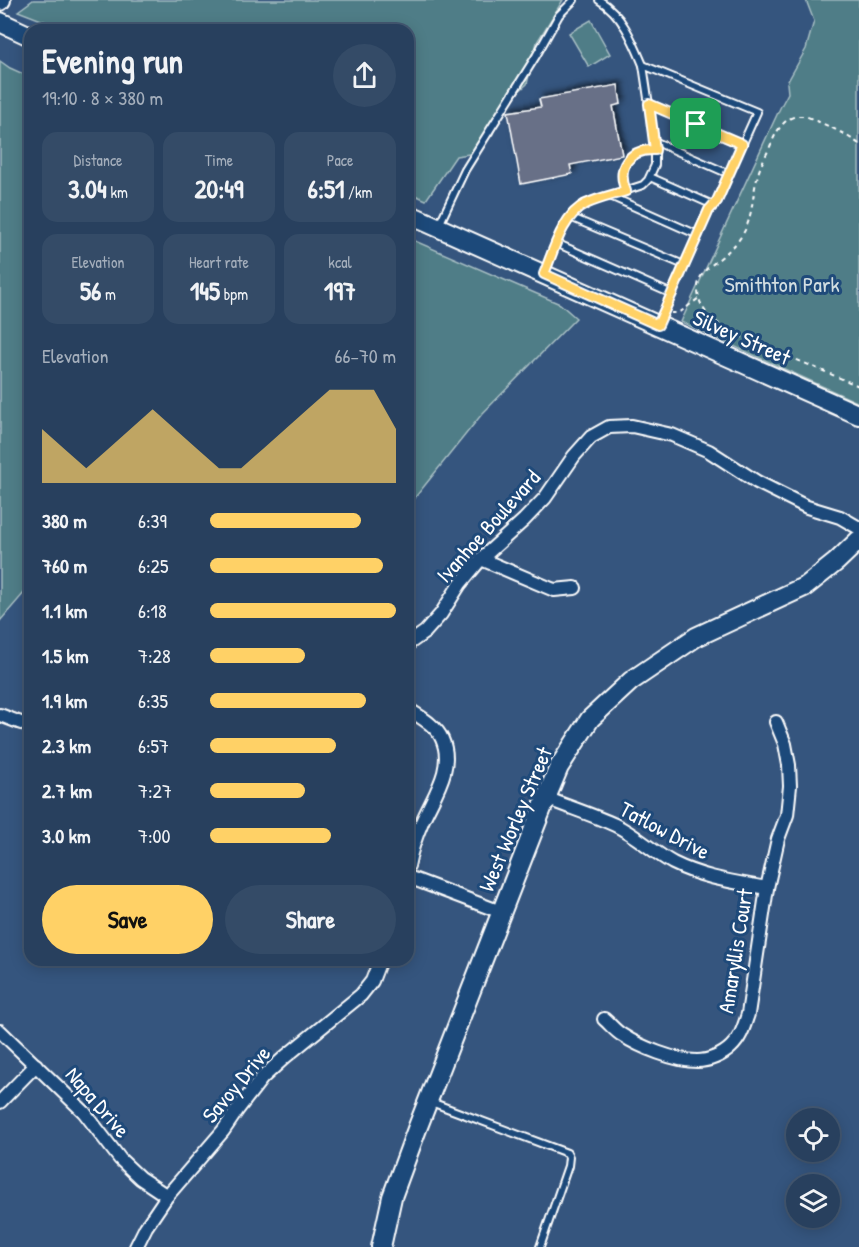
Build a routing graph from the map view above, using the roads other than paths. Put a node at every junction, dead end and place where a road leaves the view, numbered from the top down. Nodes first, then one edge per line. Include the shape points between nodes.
1 (574, 0) edge
2 (599, 0) edge
3 (0, 22) edge
4 (24, 33) edge
5 (643, 65) junction
6 (649, 104) junction
7 (654, 141) junction
8 (742, 144) junction
9 (655, 150) junction
10 (729, 174) junction
11 (650, 177) junction
12 (626, 191) junction
13 (610, 196) junction
14 (713, 205) junction
15 (414, 217) edge
16 (570, 217) junction
17 (438, 228) junction
18 (698, 235) junction
19 (556, 243) junction
20 (684, 265) junction
21 (544, 274) junction
22 (672, 294) junction
23 (658, 325) junction
24 (859, 415) edge
25 (859, 528) edge
26 (859, 540) edge
27 (482, 559) junction
28 (575, 588) dead end
29 (414, 640) edge
30 (414, 713) edge
31 (0, 715) edge
32 (776, 722) dead end
33 (24, 723) edge
34 (546, 798) junction
35 (414, 842) edge
36 (414, 878) edge
37 (766, 888) junction
38 (501, 912) junction
39 (378, 966) edge
40 (604, 1019) dead end
41 (0, 1030) edge
42 (36, 1065) junction
43 (428, 1100) junction
44 (0, 1102) edge
45 (167, 1197) junction
46 (136, 1247) edge
47 (381, 1247) edge
48 (540, 1247) edge

1 - 17 lane via 559,15 465,170
2 - 5 lane via 617,16
3 - 4 street
5 - 6 lane
5 - 8 lane via 757,112
6 - 7 lane
6 - 8 lane
7 - 9 lane
7 - 10 lane
8 - 10 lane
9 - 11 lane
9 - 12 lane via 640,151 629,159 621,178
10 - 14 lane
11 - 12 lane via 643,185
11 - 14 lane
12 - 13 lane
13 - 16 lane via 584,204
13 - 18 lane
14 - 18 lane
15 - 17 street, Silvey Street
16 - 19 lane
16 - 20 lane
17 - 21 street, Silvey Street
18 - 20 lane
19 - 21 lane
19 - 22 lane
20 - 22 lane
21 - 23 street, Silvey Street
22 - 23 lane
23 - 24 street, Silvey Street
25 - 27 street, Ivanhoe Boulevard via 840,517 807,507 757,482 709,451 672,435 632,426 609,427 591,436 545,498
26 - 34 street, West Worley Street via 806,586 696,637 631,681 590,719 559,767
27 - 28 street via 554,590
27 - 29 street, Ivanhoe Boulevard via 441,614
30 - 35 street via 429,722 442,739 447,760 440,787
31 - 33 street
32 - 37 street, Amaryllis Court via 785,744 790,786
34 - 37 street, Tatlow Drive via 614,825 693,872
34 - 38 street, West Worley Street
36 - 38 street
37 - 40 street, Amaryllis Court via 748,1014 742,1034 731,1048 698,1061 680,1059 620,1034
38 - 43 street, West Worley Street
39 - 45 street, Savoy Drive via 361,995 262,1078
41 - 42 street, Napa Drive
42 - 44 street
42 - 45 street, Napa Drive via 84,1112 120,1159
43 - 47 street, West Worley Street via 392,1197
43 - 48 lane via 567,1153 568,1166
45 - 46 street, Savoy Drive

